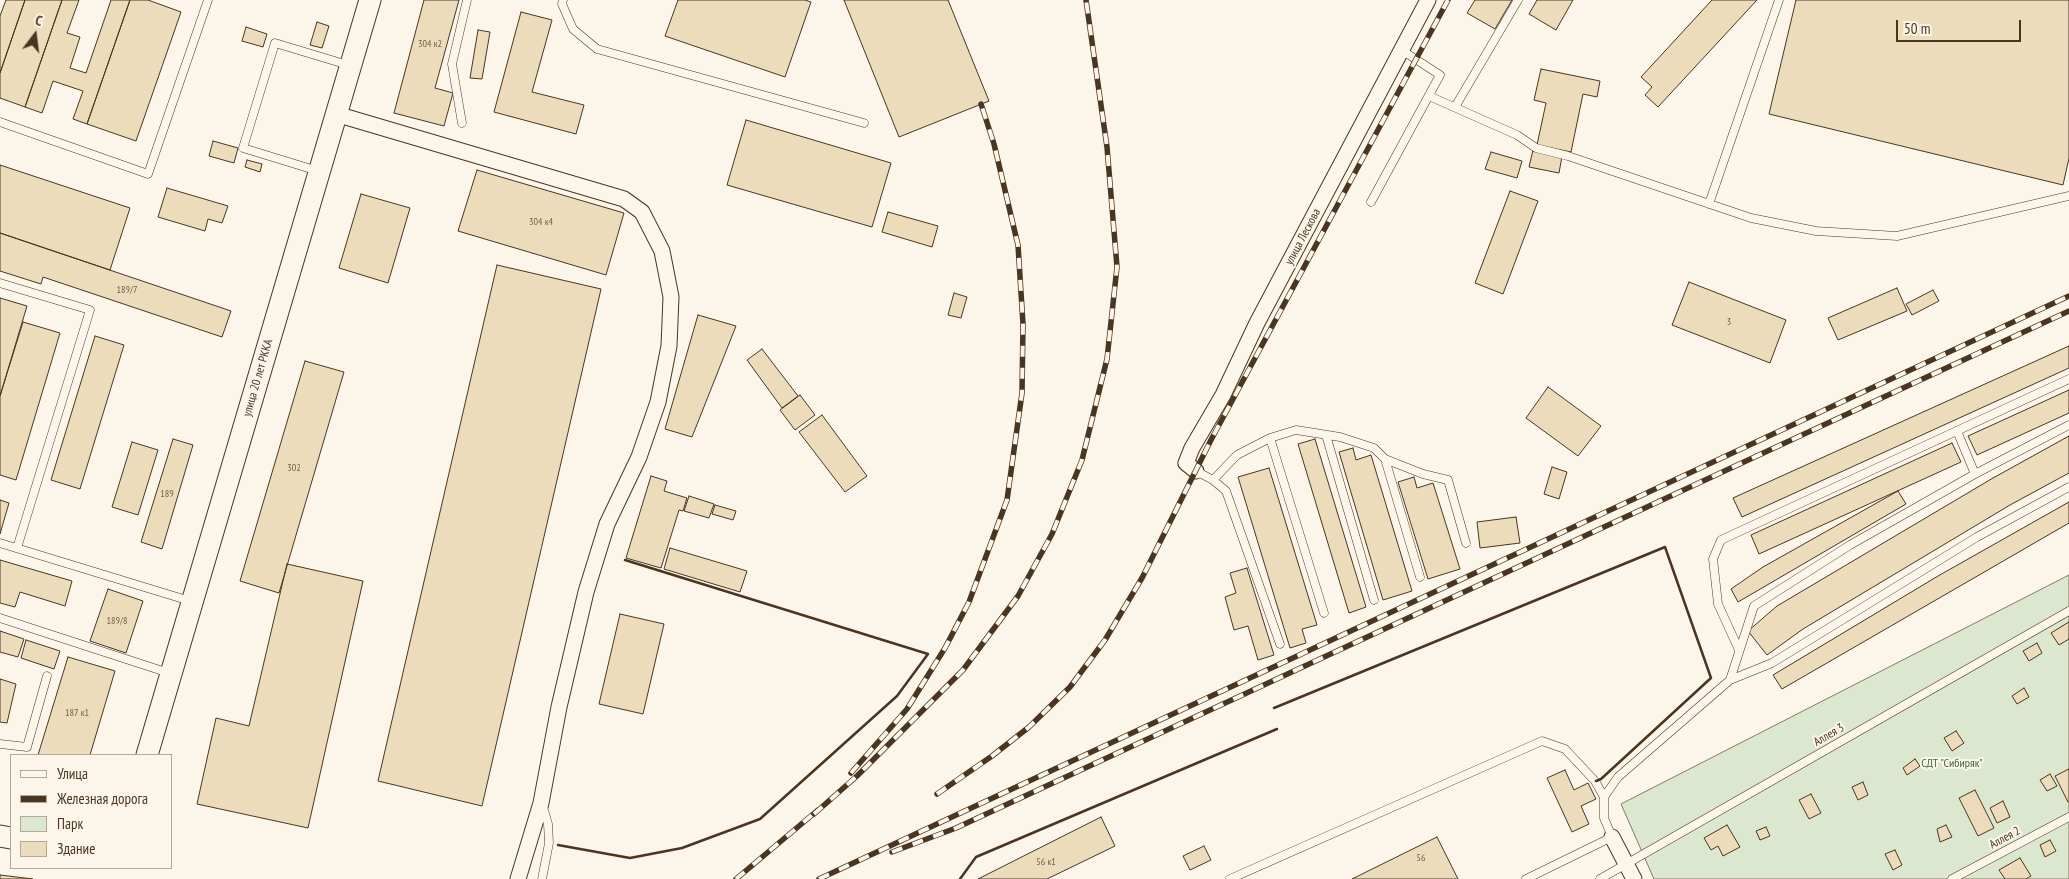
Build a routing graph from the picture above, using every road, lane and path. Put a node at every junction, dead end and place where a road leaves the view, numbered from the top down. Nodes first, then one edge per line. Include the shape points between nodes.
1 (208, 0) edge
2 (370, 0) edge
3 (467, 0) edge
4 (563, 0) edge
5 (1428, 0) edge
6 (1518, 0) edge
7 (1779, 0) edge
8 (1403, 51) junction
9 (350, 66) junction
10 (1429, 96) junction
11 (1455, 108) junction
12 (336, 114) junction
13 (0, 122) edge
14 (462, 123) dead end
15 (864, 123) dead end
16 (319, 171) junction
17 (2069, 196) edge
18 (1371, 202) dead end
19 (1709, 204) junction
20 (0, 283) edge
21 (2069, 379) edge
22 (2069, 425) edge
23 (1957, 431) junction
24 (1326, 435) junction
25 (1270, 438) junction
26 (1385, 459) junction
27 (1196, 471) joint
28 (1975, 474) junction
29 (1213, 480) junction
30 (2069, 487) edge
31 (0, 543) edge
32 (1466, 543) dead end
33 (17, 548) junction
34 (1420, 577) dead end
35 (1374, 600) dead end
36 (192, 602) junction
37 (2069, 610) edge
38 (1324, 614) dead end
39 (0, 618) edge
40 (1280, 644) dead end
41 (1739, 650) junction
42 (170, 674) junction
43 (47, 676) dead end
44 (1730, 680) junction
45 (0, 744) edge
46 (146, 754) edge
47 (1604, 797) junction
48 (541, 803) junction
49 (2069, 817) edge
50 (1612, 837) junction
51 (1626, 864) junction
52 (518, 879) edge
53 (542, 879) edge
54 (1230, 879) edge
55 (1526, 879) edge
56 (1600, 879) edge
57 (1634, 879) edge
58 (1952, 879) edge

1 - 13 lane via 148,174
2 - 9 main road, улица 20 лет РККА
3 - 14 lane via 452,64
4 - 15 lane via 574,29 597,49
5 - 8 street, улица Лескова
6 - 11 lane
7 - 19 lane
8 - 10 lane via 1440,75
8 - 27 street, улица Лескова via 1257,323 1224,395 1192,448 1186,463
9 - 12 main road, улица 20 лет РККА
9 - 16 lane via 275,43 243,148
10 - 11 lane
10 - 18 lane
11 - 19 lane via 1517,135 1536,148
12 - 16 main road, улица 20 лет РККА
12 - 48 street via 624,198 642,212 662,251 671,307 669,346 658,402 639,457 607,524 586,592
16 - 36 main road, улица 20 лет РККА
17 - 19 lane via 1897,236 1816,231 1751,218
20 - 33 lane via 90,310
21 - 23 lane
22 - 28 lane
23 - 28 lane
23 - 41 lane via 1721,540 1713,559 1718,604
24 - 25 lane via 1296,430
24 - 26 lane via 1374,448
24 - 35 lane
25 - 29 lane via 1237,455
25 - 38 lane
26 - 32 lane via 1448,480
26 - 34 lane
27 - 29 lane
28 - 41 lane via 1850,545 1754,606
29 - 40 lane via 1226,491
30 - 44 lane via 1977,536 1772,663
31 - 33 lane
33 - 36 lane
36 - 42 main road, улица 20 лет РККА
37 - 51 lane, Аллея 3
39 - 42 lane
41 - 44 lane
42 - 46 main road, улица 20 лет РККА
43 - 45 lane via 27,747
44 - 47 lane via 1618,777
47 - 50 lane via 1604,818
47 - 54 lane via 1595,781 1565,749 1542,741
48 - 52 street
48 - 53 lane via 548,824 549,843
49 - 58 lane, Аллея 2
50 - 51 street
50 - 55 lane
51 - 56 lane, Аллея 3
51 - 57 street

